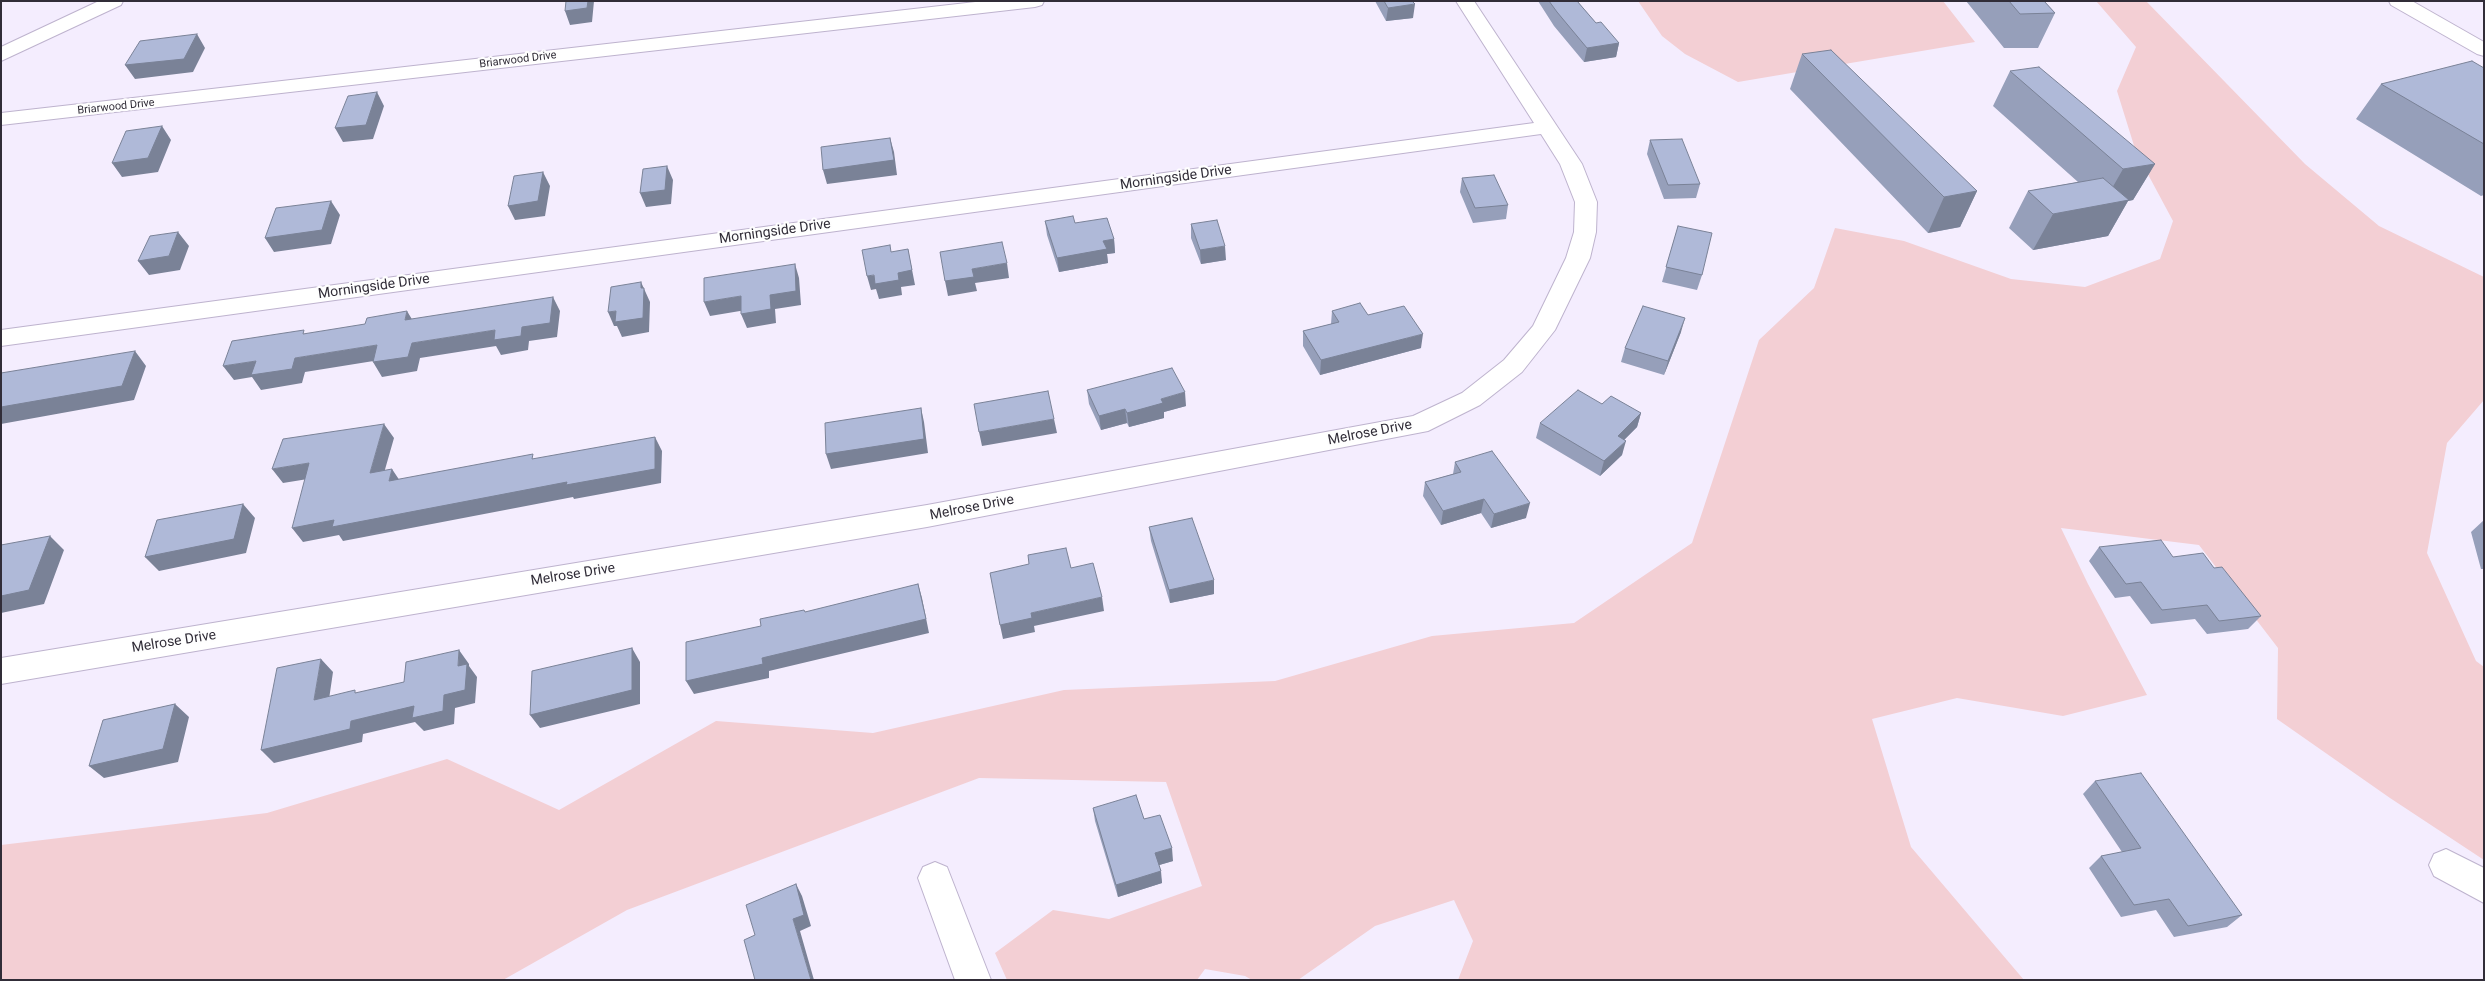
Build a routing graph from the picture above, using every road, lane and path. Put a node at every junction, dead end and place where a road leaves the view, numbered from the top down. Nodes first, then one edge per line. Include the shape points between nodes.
1 (114, 1) edge
2 (1035, 1) edge
3 (1465, 1) edge
4 (2398, 1) edge
5 (2484, 50) edge
6 (1, 55) edge
7 (1, 120) edge
8 (1548, 127) junction
9 (1, 338) edge
10 (1, 670) edge
11 (2446, 865) dead end
12 (935, 878) dead end
13 (2484, 887) edge
14 (973, 980) edge

1 - 6 street
2 - 7 street, Briarwood Drive
3 - 8 street, Melrose Drive
4 - 5 street
8 - 9 street, Morningside Drive
8 - 10 street, Melrose Drive via 1571,164 1586,202 1585,232 1578,258 1543,330 1513,366 1471,399 1419,424 927,516
11 - 13 street
12 - 14 street

